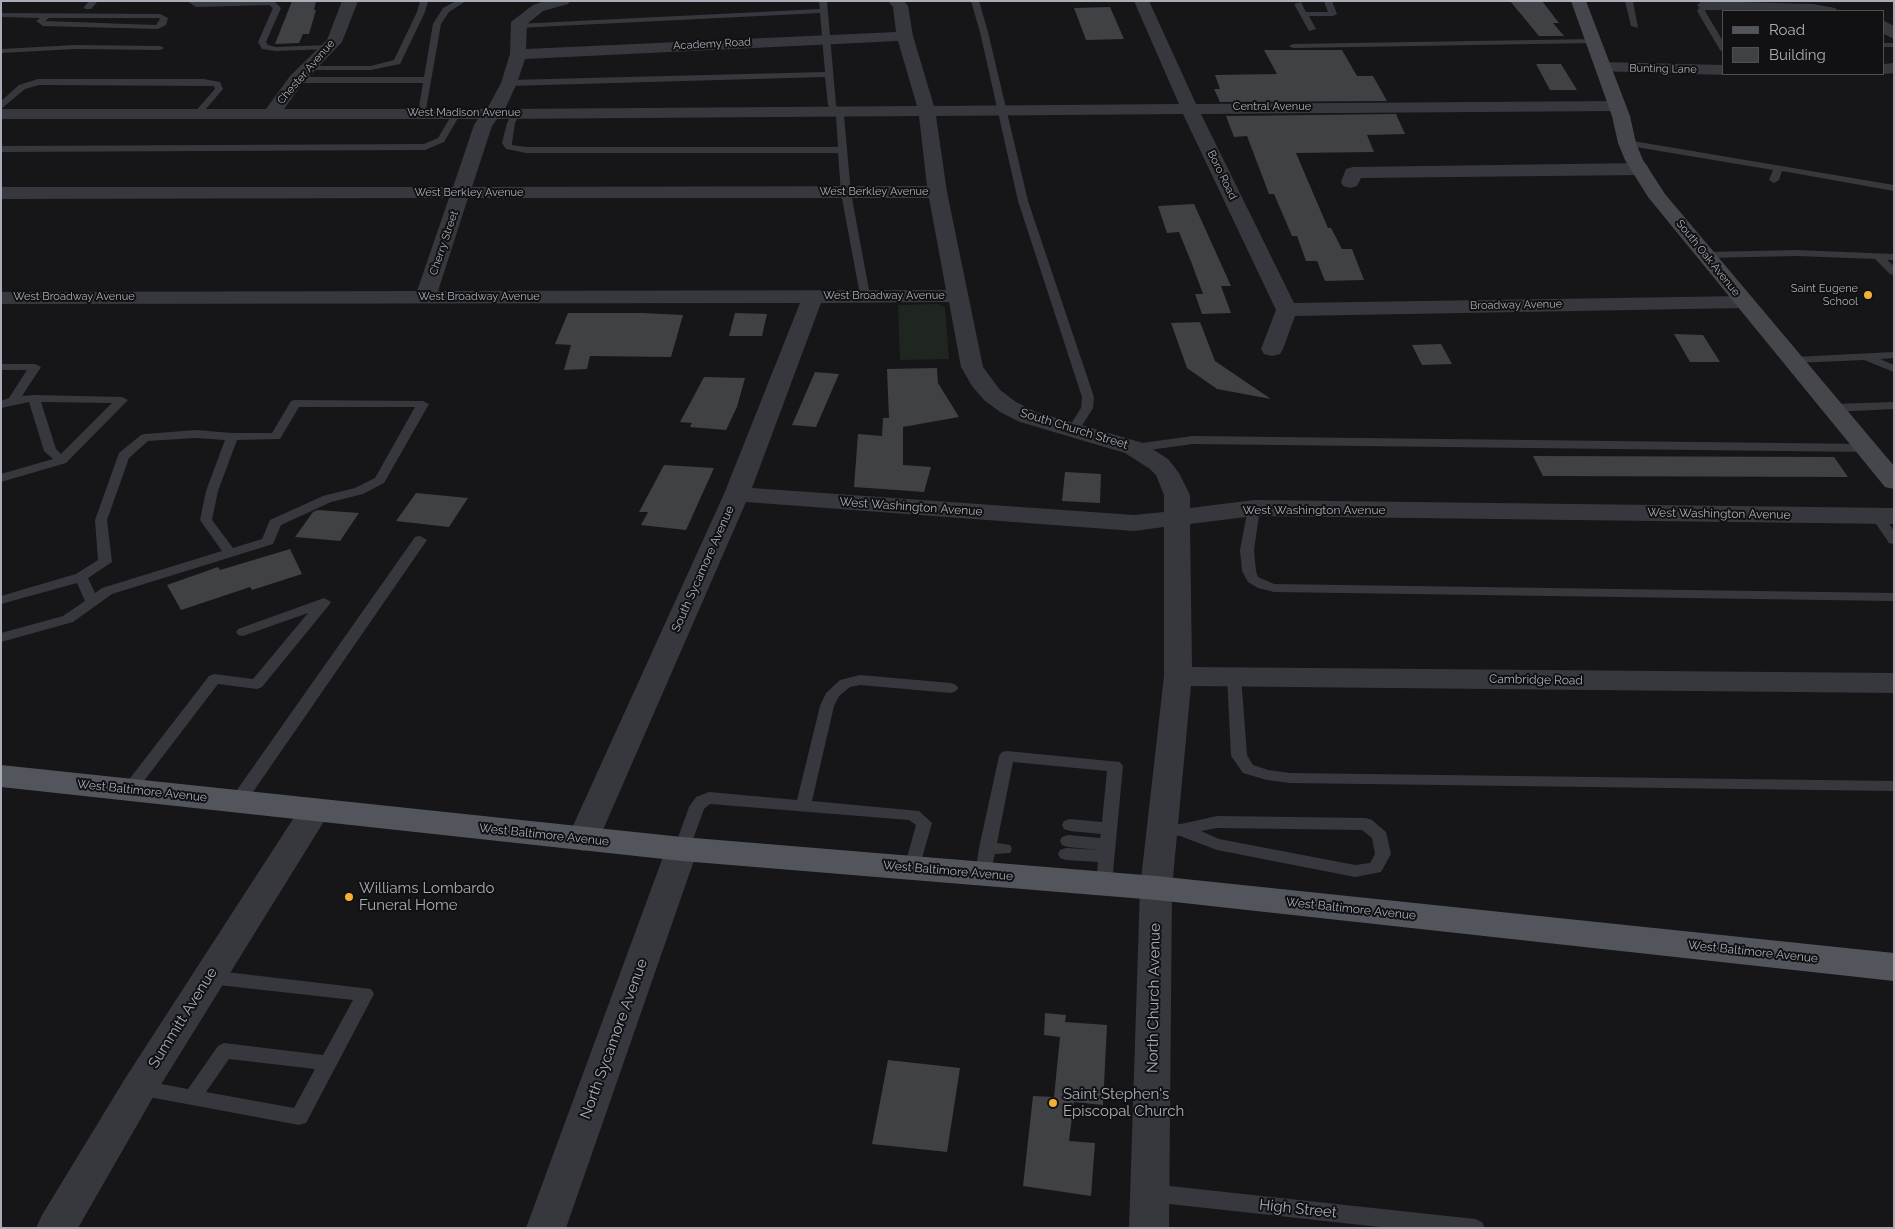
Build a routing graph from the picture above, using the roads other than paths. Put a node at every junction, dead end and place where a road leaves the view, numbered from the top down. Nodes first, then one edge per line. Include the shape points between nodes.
1 (191, 1) edge
2 (350, 1) edge
3 (424, 1) edge
4 (462, 1) edge
5 (563, 1) edge
6 (823, 1) edge
7 (975, 1) edge
8 (1141, 1) edge
9 (1328, 1) edge
10 (1578, 1) edge
11 (1629, 1) edge
12 (897, 4) edge
13 (1298, 4) dead end
14 (1705, 5) joint
15 (1809, 10) edge
16 (824, 11) junction
17 (1304, 14) junction
18 (1, 15) edge
19 (48, 15) junction
20 (518, 24) junction
21 (1635, 26) dead end
22 (1312, 29) dead end
23 (906, 36) junction
24 (1720, 38) edge
25 (826, 39) junction
26 (1593, 42) junction
27 (1292, 46) dead end
28 (328, 47) junction
29 (160, 48) dead end
30 (1, 51) edge
31 (518, 54) junction
32 (1603, 67) junction
33 (307, 68) junction
34 (1722, 70) edge
35 (830, 74) junction
36 (296, 80) junction
37 (427, 80) junction
38 (508, 83) junction
39 (1, 106) edge
40 (1617, 106) junction
41 (1189, 108) junction
42 (1003, 110) junction
43 (837, 111) junction
44 (926, 111) junction
45 (422, 113) junction
46 (457, 113) junction
47 (1, 114) edge
48 (197, 114) junction
49 (271, 114) junction
50 (491, 114) junction
51 (516, 114) junction
52 (1627, 143) junction
53 (1, 149) edge
54 (844, 150) junction
55 (1778, 168) junction
56 (1640, 170) junction
57 (1774, 180) dead end
58 (1350, 182) dead end
59 (1894, 188) edge
60 (937, 192) junction
61 (1, 193) edge
62 (461, 193) junction
63 (846, 193) junction
64 (1706, 255) junction
65 (1876, 256) junction
66 (1894, 257) edge
67 (1894, 272) edge
68 (865, 295) junction
69 (813, 296) junction
70 (958, 296) junction
71 (426, 297) junction
72 (1, 298) edge
73 (1744, 302) junction
74 (1287, 310) junction
75 (1272, 349) dead end
76 (1894, 356) edge
77 (1865, 357) junction
78 (1794, 360) junction
79 (1, 367) edge
80 (1894, 369) edge
81 (34, 398) junction
82 (5, 402) edge
83 (1894, 405) edge
84 (1833, 408) junction
85 (1074, 429) junction
86 (232, 437) junction
87 (1134, 448) junction
88 (1866, 448) junction
89 (62, 460) junction
90 (1, 478) edge
91 (1892, 478) edge
92 (737, 494) junction
93 (1254, 508) junction
94 (1885, 516) edge
95 (1178, 517) junction
96 (420, 540) dead end
97 (1894, 540) edge
98 (230, 553) junction
99 (81, 577) junction
100 (1894, 597) edge
101 (1, 600) edge
102 (92, 602) junction
103 (243, 632) dead end
104 (1, 638) edge
105 (1178, 676) junction
106 (1234, 676) junction
107 (1894, 683) edge
108 (951, 688) dead end
109 (1, 776) edge
110 (59, 782) junction
111 (1894, 786) edge
112 (129, 790) junction
113 (1, 794) edge
114 (238, 801) junction
115 (803, 806) junction
116 (315, 810) junction
117 (1171, 830) junction
118 (583, 839) junction
119 (994, 848) junction
120 (682, 850) junction
121 (1107, 853) junction
122 (912, 868) junction
123 (1156, 888) junction
124 (1894, 967) edge
125 (209, 977) junction
126 (328, 1063) junction
127 (139, 1088) junction
128 (192, 1098) junction
129 (1150, 1192) junction
130 (56, 1228) edge
131 (546, 1228) edge
132 (1149, 1228) edge
133 (1475, 1228) edge

1 - 28 lane via 196,5 271,3 277,8 262,42 265,47
2 - 28 street, Chester Avenue via 334,42
3 - 33 lane via 397,62 371,68
4 - 37 lane via 446,10 437,24
5 - 20 street via 538,8
6 - 16 lane
7 - 42 lane
8 - 41 street, Boro Road
9 - 17 lane via 1333,14
10 - 26 main road, South Oak Avenue
11 - 21 lane
12 - 23 street, South Church Street
13 - 17 lane
14 - 15 street
14 - 24 lane via 1701,11
16 - 20 lane
16 - 25 lane
17 - 22 lane
18 - 19 lane
19 - 19 lane via 160,16 164,18 158,27 40,22
20 - 31 street, Cherry Street
23 - 25 street, Academy Road
23 - 44 street, South Church Street
25 - 31 street, Academy Road
25 - 35 lane
26 - 27 lane
26 - 32 main road, South Oak Avenue
28 - 33 street, Chester Avenue
29 - 30 lane via 75,47
31 - 38 street, Cherry Street
32 - 34 street, Bunting Lane
32 - 40 main road, South Oak Avenue
33 - 36 street, Chester Avenue
35 - 38 lane
35 - 43 lane via 832,105
36 - 37 lane
36 - 49 street, Chester Avenue
37 - 45 lane
38 - 50 street, Cherry Street via 500,103
39 - 48 lane via 22,87 38,82 217,84 219,89
40 - 41 street, Central Avenue
40 - 52 main road, South Oak Avenue
41 - 42 street, Central Avenue
41 - 74 street, Boro Road
42 - 44 street, Central Avenue
42 - 85 lane via 1023,201 1088,398 1087,408
43 - 44 street, West Madison Avenue
43 - 51 street, West Madison Avenue
43 - 54 lane
44 - 60 street, South Church Street
45 - 46 street, West Madison Avenue
45 - 49 street, West Madison Avenue
46 - 50 street, West Madison Avenue
46 - 53 lane via 441,140 425,147
47 - 48 street, West Madison Avenue
48 - 49 street, West Madison Avenue
50 - 51 street, West Madison Avenue
50 - 62 street, Cherry Street via 483,125
51 - 54 lane via 507,143 509,147 526,150
52 - 55 lane
52 - 56 main road, South Oak Avenue
54 - 63 lane
55 - 57 lane
55 - 59 lane
56 - 58 street via 1353,173
56 - 64 main road, South Oak Avenue
60 - 63 street, West Berkley Avenue
60 - 70 street, South Church Street
61 - 62 street, West Berkley Avenue
62 - 63 street, West Berkley Avenue
62 - 71 street, Cherry Street
63 - 68 lane
64 - 65 lane via 1797,253
64 - 73 main road, South Oak Avenue
65 - 66 lane
65 - 67 lane
68 - 69 street, West Broadway Avenue
68 - 70 street, West Broadway Avenue
69 - 71 street, West Broadway Avenue
69 - 92 street, South Sycamore Avenue
70 - 85 street, South Church Street via 972,366 992,395 1028,417
71 - 72 street, West Broadway Avenue
73 - 74 street, Broadway Avenue
73 - 78 main road, South Oak Avenue
74 - 75 street
76 - 77 lane
77 - 78 lane
77 - 80 lane
78 - 84 main road, South Oak Avenue
79 - 82 lane via 35,367
81 - 82 lane
81 - 89 lane via 50,451
81 - 89 lane via 122,400
83 - 84 lane
84 - 88 main road, South Oak Avenue
85 - 87 street, South Church Street
86 - 98 lane via 212,491 206,520
86 - 98 lane via 276,436 295,403 423,404 380,480 275,523 268,541
86 - 99 lane via 196,434 144,438 123,456 101,520 105,562
87 - 88 lane via 1194,440
87 - 95 street, South Church Street via 1167,473 1177,495
88 - 91 main road, South Oak Avenue
89 - 90 lane
92 - 95 street, West Washington Avenue via 1134,523
92 - 118 street, South Sycamore Avenue
93 - 94 street, West Washington Avenue
93 - 95 street, West Washington Avenue
93 - 100 lane via 1247,550 1249,571 1253,579 1274,588
94 - 97 lane
95 - 105 street, South Church Street
96 - 114 lane
98 - 102 lane via 107,591
99 - 101 lane
99 - 102 lane
102 - 104 lane via 68,619
103 - 112 lane via 324,602 257,684 214,679
105 - 106 street, Cambridge Road
105 - 117 street, South Church Street
106 - 107 street, Cambridge Road
106 - 111 lane via 1239,756 1248,769 1267,775 1290,778
108 - 115 lane via 860,680 845,683 833,693 827,706
109 - 110 main road, West Baltimore Avenue
110 - 112 main road, West Baltimore Avenue
110 - 113 main road
112 - 114 main road, West Baltimore Avenue
114 - 116 main road, West Baltimore Avenue
115 - 120 lane via 709,798 697,807
115 - 122 lane via 913,815 924,823
116 - 118 main road, West Baltimore Avenue
116 - 125 street, Summitt Avenue
117 - 117 lane via 1217,844 1355,871 1374,868 1383,854 1380,836 1366,824 1217,822
117 - 123 street, South Church Street
118 - 120 main road, West Baltimore Avenue
119 - 121 main road, West Baltimore Avenue
119 - 121 lane via 1001,819 1007,756 1116,766
119 - 122 main road, West Baltimore Avenue
120 - 122 main road, West Baltimore Avenue
120 - 131 street, North Sycamore Avenue
121 - 121 lane via 1068,840
121 - 123 main road, West Baltimore Avenue
123 - 124 main road, West Baltimore Avenue
123 - 129 street, North Church Avenue
125 - 126 lane via 366,994
125 - 127 street, Summitt Avenue
126 - 128 lane via 224,1051
126 - 128 lane via 299,1117
127 - 128 lane
127 - 130 street, Summitt Avenue
129 - 132 street, North Church Avenue
129 - 133 lane, High Street

